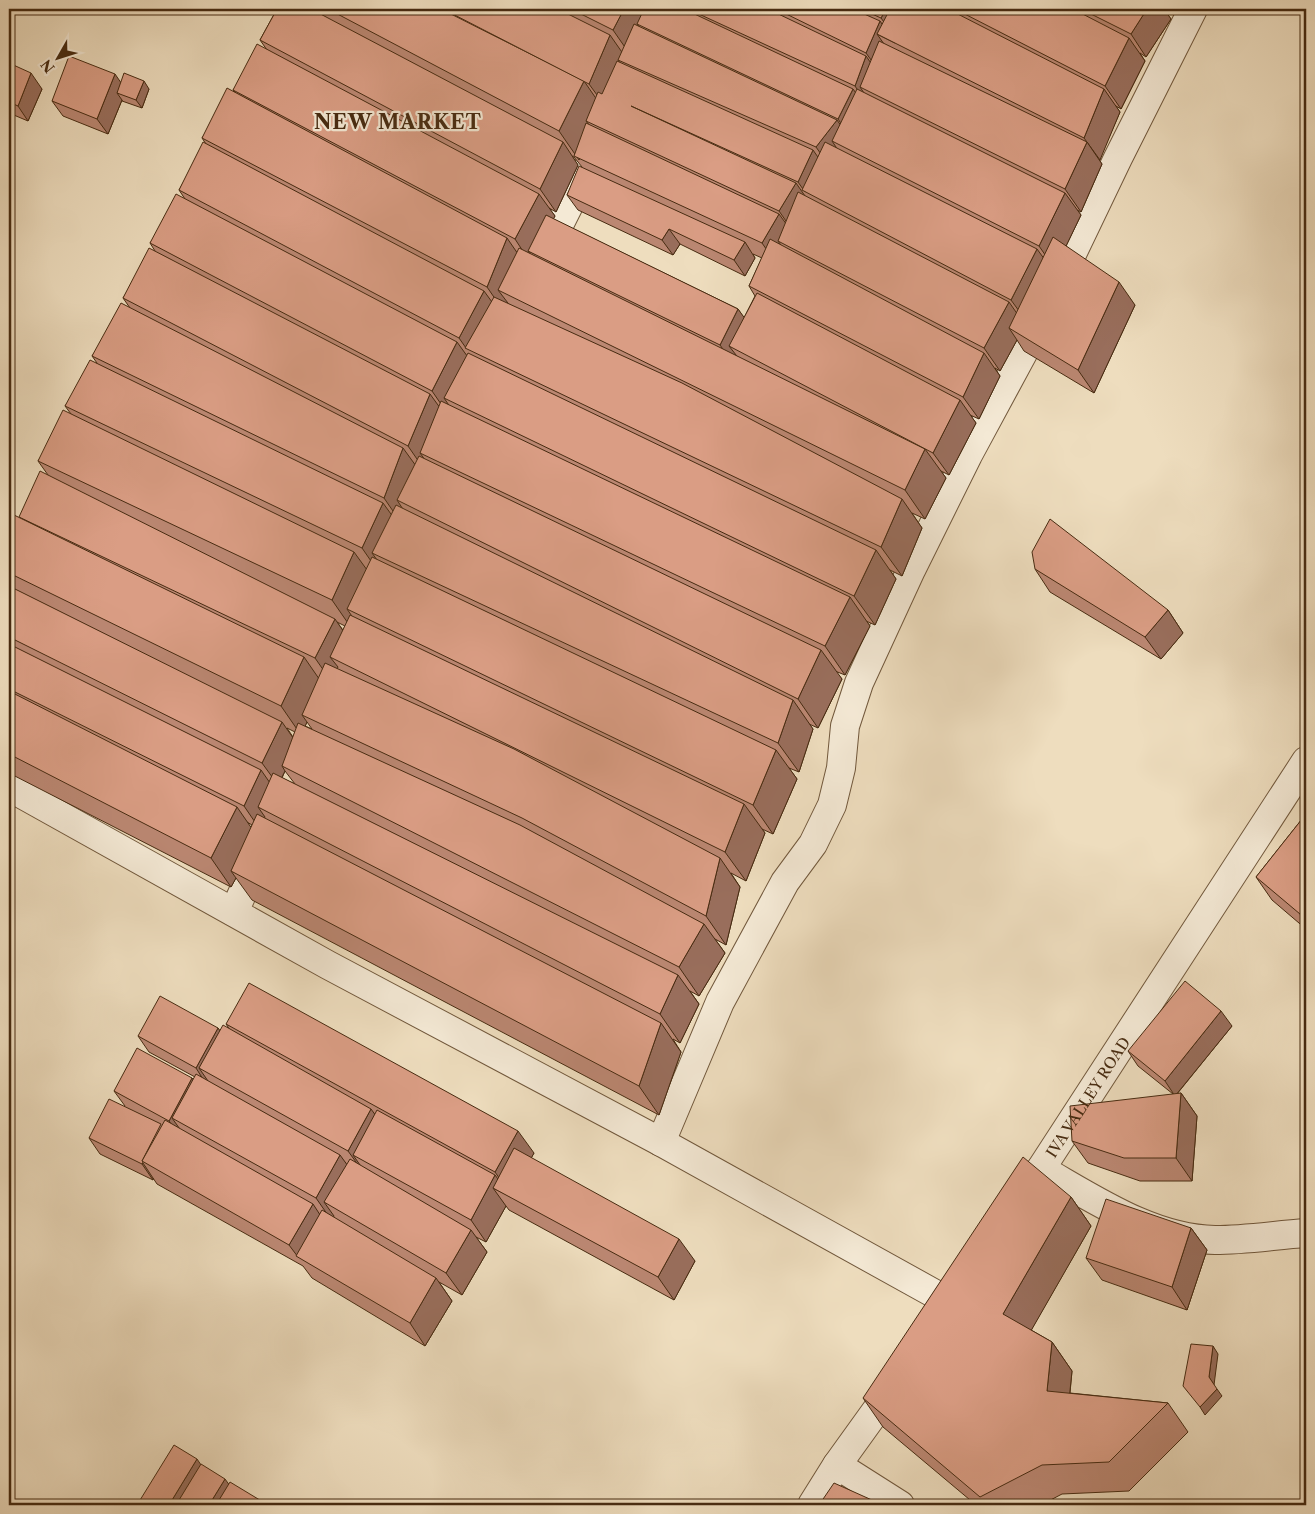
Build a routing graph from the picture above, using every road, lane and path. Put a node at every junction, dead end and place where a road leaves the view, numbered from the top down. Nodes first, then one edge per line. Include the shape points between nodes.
1 (1193, 9) edge
2 (598, 144) edge
3 (532, 282) edge
4 (1306, 761) edge
5 (9, 788) edge
6 (271, 830) edge
7 (234, 912) junction
8 (662, 1142) junction
9 (1041, 1169) junction
10 (1005, 1225) edge
11 (1306, 1233) edge
12 (968, 1280) edge
13 (953, 1304) junction
14 (936, 1328) edge
15 (912, 1360) edge
16 (837, 1465) junction
17 (812, 1505) edge
18 (900, 1505) edge

1 - 8 street via 1036,329 911,570 859,683 845,726 841,768 832,805 813,844 781,890 720,1002
2 - 3 street
4 - 9 street, IVA VALLEY ROAD
5 - 7 street
6 - 7 street
7 - 8 street
8 - 13 street
9 - 10 street, IVA VALLEY ROAD
9 - 11 street via 1125,1215 1168,1234 1215,1240
12 - 13 street
13 - 14 street
15 - 16 street
16 - 17 street
16 - 18 street

